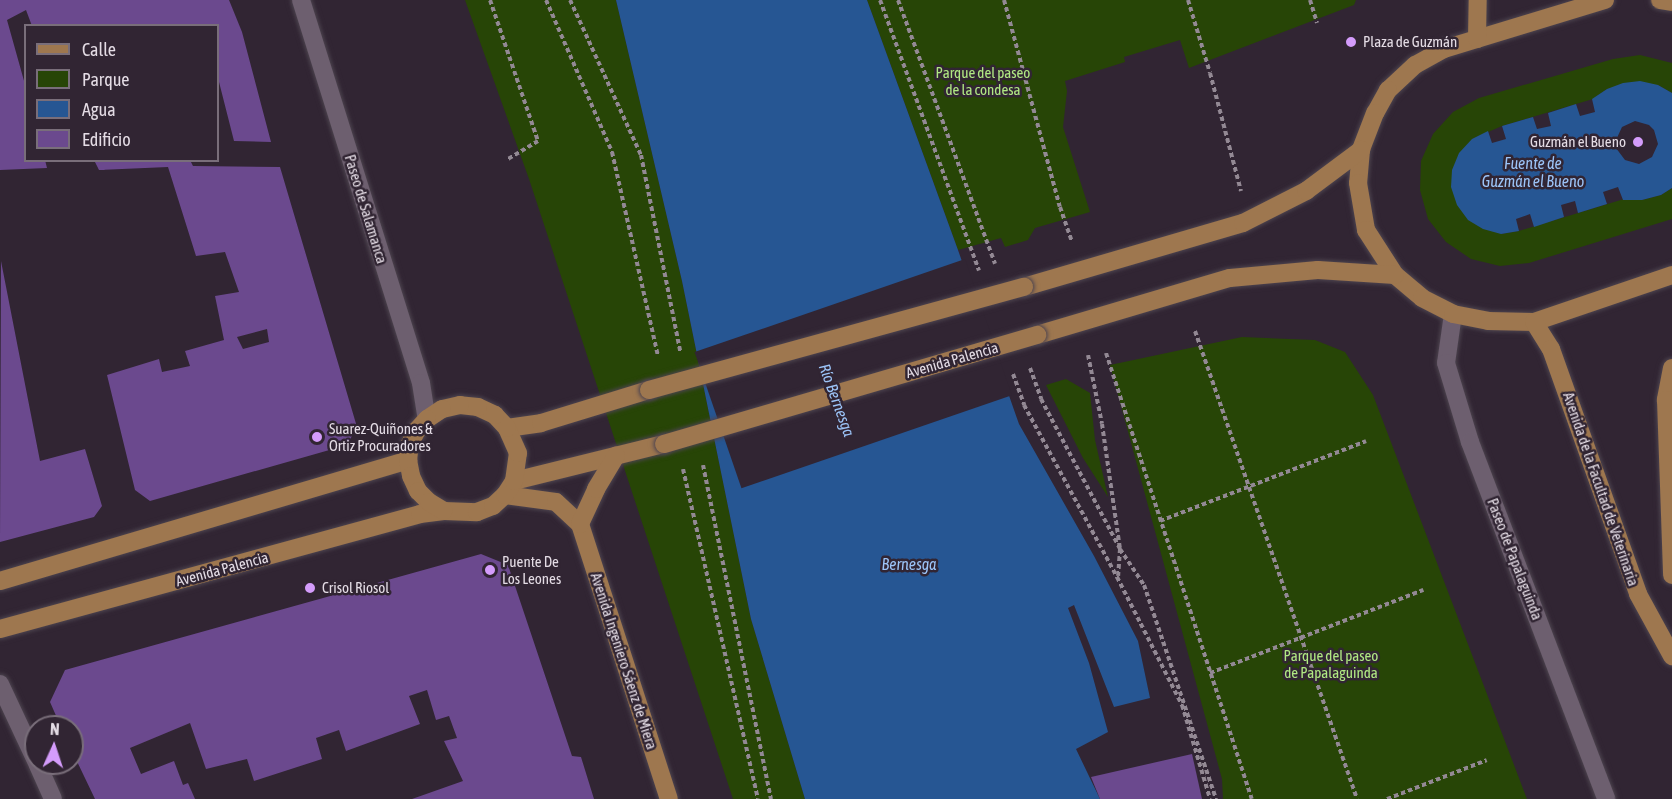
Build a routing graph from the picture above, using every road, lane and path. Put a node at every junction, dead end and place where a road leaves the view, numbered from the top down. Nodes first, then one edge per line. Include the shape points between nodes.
1 (301, 0) edge
2 (490, 0) edge
3 (880, 0) edge
4 (898, 0) edge
5 (1004, 0) edge
6 (1188, 0) edge
7 (1310, 0) edge
8 (1478, 0) edge
9 (1605, 0) edge
10 (1660, 0) edge
11 (1672, 2) edge
12 (1317, 23) dead end
13 (1477, 39) junction
14 (1362, 150) junction
15 (506, 160) dead end
16 (1241, 192) dead end
17 (1072, 241) dead end
18 (1395, 275) junction
19 (1672, 275) edge
20 (999, 276) dead end
21 (982, 280) dead end
22 (1453, 314) junction
23 (1534, 322) junction
24 (1195, 331) dead end
25 (1106, 353) dead end
26 (1088, 355) dead end
27 (1029, 366) dead end
28 (1672, 368) edge
29 (1012, 370) dead end
30 (427, 418) junction
31 (507, 428) junction
32 (1366, 441) dead end
33 (616, 456) junction
34 (408, 460) junction
35 (1249, 487) junction
36 (509, 488) junction
37 (444, 511) junction
38 (1160, 521) junction
39 (580, 524) junction
40 (1120, 549) junction
41 (1672, 575) edge
42 (1118, 577) junction
43 (0, 581) edge
44 (1423, 590) dead end
45 (0, 629) edge
46 (1301, 638) junction
47 (1672, 656) edge
48 (1210, 673) junction
49 (0, 684) edge
50 (24, 736) edge
51 (1487, 760) dead end
52 (42, 775) edge
53 (53, 799) edge
54 (669, 799) edge
55 (1210, 799) edge
56 (1216, 799) edge
57 (1252, 799) edge
58 (1357, 799) edge
59 (1387, 799) edge
60 (1606, 799) edge

1 - 30 street, Paseo de Salamanca via 421,383
2 - 15 path via 537,141
3 - 21 path
4 - 20 path
5 - 17 path
6 - 16 path
7 - 12 path
8 - 13 main road
9 - 13 main road
10 - 11 main road
13 - 14 main road via 1434,54 1388,90
14 - 18 main road via 1358,183 1366,230
14 - 31 main road, bridge via 1306,191 1243,223 542,423
18 - 22 main road via 1422,298
18 - 33 main road, Avenida Palencia, bridge via 1318,270 1230,278
19 - 23 main road
22 - 23 main road via 1488,321
22 - 60 street, Paseo de Papalaguinda via 1446,363 1470,442
23 - 47 main road, Avenida de la Facultad de Veterinaria via 1551,349 1638,594
24 - 35 path
25 - 38 path
26 - 40 path
27 - 40 path via 1041,399
28 - 41 main road via 1666,400
29 - 42 path via 1024,405
30 - 31 main road via 460,405 478,407 495,415
30 - 34 main road via 410,444
31 - 36 main road via 518,453
32 - 35 path
33 - 36 main road, Avenida Palencia
33 - 39 main road
34 - 37 main road via 418,491
34 - 43 main road
35 - 38 path
35 - 46 path
36 - 37 main road, Avenida Palencia via 493,506 477,512
36 - 39 main road, Avenida Ingeniero Sáenz de Miera via 556,502
37 - 45 main road, Avenida Palencia via 420,514
38 - 48 path
39 - 54 main road, Avenida Ingeniero Sáenz de Miera
40 - 42 path
40 - 56 path via 1144,585
42 - 55 path via 1182,705
44 - 46 path
46 - 48 path
46 - 58 path
48 - 57 path
49 - 50 street
51 - 59 path
52 - 53 street

